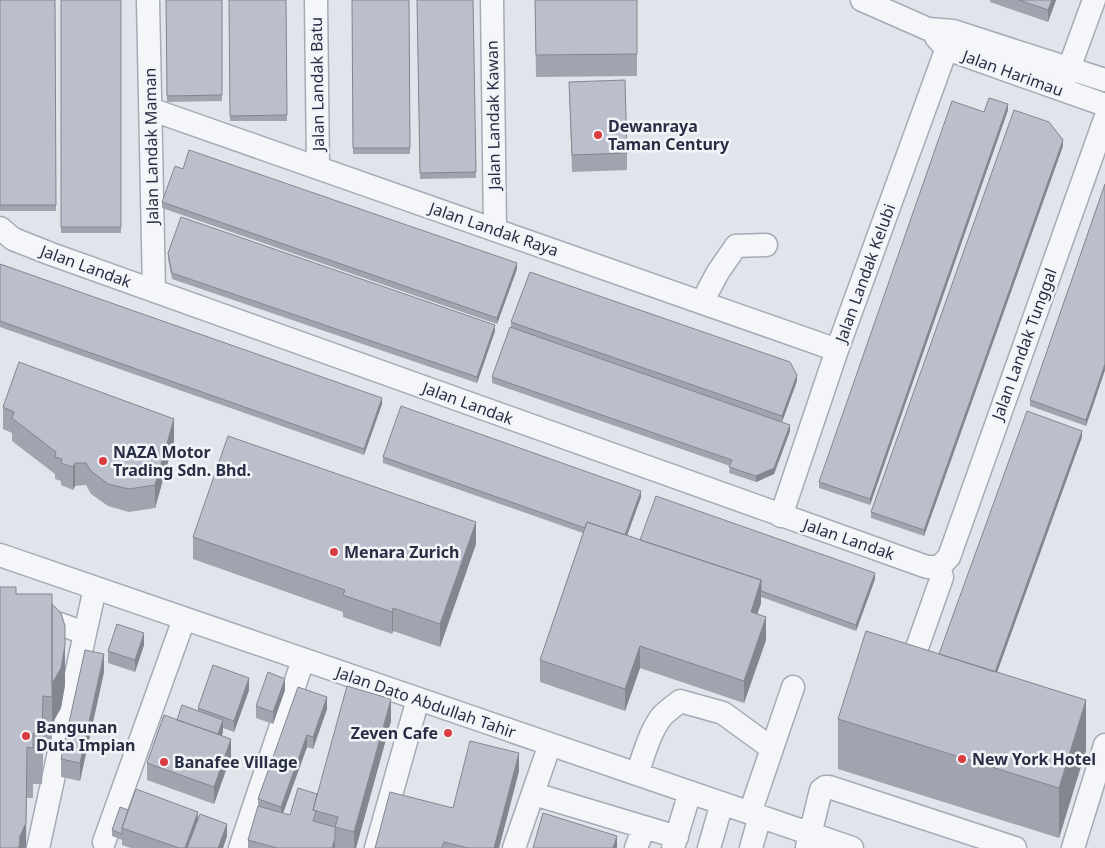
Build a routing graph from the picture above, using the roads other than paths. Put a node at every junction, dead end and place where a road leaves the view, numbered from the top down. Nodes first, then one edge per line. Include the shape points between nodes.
1 (148, 0) edge
2 (316, 0) edge
3 (492, 0) edge
4 (862, 0) edge
5 (1096, 9) edge
6 (950, 39) junction
7 (1069, 68) junction
8 (1105, 80) edge
9 (1061, 90) junction
10 (1105, 105) edge
11 (150, 109) junction
12 (1105, 119) edge
13 (318, 168) junction
14 (0, 228) edge
15 (495, 230) junction
16 (766, 245) dead end
17 (154, 291) junction
18 (702, 302) junction
19 (837, 350) junction
20 (781, 516) junction
21 (0, 555) edge
22 (940, 567) junction
23 (95, 588) junction
24 (0, 603) edge
25 (184, 619) junction
26 (85, 633) junction
27 (913, 659) edge
28 (303, 660) junction
29 (793, 687) dead end
30 (418, 699) junction
31 (550, 744) junction
32 (1105, 745) edge
33 (771, 748) junction
34 (637, 774) junction
35 (690, 792) junction
36 (542, 796) junction
37 (722, 803) junction
38 (755, 814) junction
39 (644, 827) junction
40 (809, 841) edge
41 (104, 842) dead end
42 (675, 842) edge
43 (38, 848) edge
44 (240, 848) edge
45 (376, 848) edge
46 (514, 848) edge
47 (533, 848) edge
48 (636, 848) edge
49 (709, 848) edge
50 (751, 848) edge
51 (852, 848) edge
52 (1015, 848) edge
53 (1073, 848) edge

1 - 11 street, Jalan Landak Maman
2 - 13 street, Jalan Landak Batu
3 - 15 street, Jalan Landak Kawan
4 - 6 street, Jalan Harimau
5 - 7 street
6 - 7 street, Jalan Harimau
6 - 9 street, Jalan Harimau
6 - 19 street, Jalan Landak Kelubi
7 - 8 street, Jalan Harimau
7 - 9 street
9 - 10 street, Jalan Harimau
11 - 13 street, Jalan Landak Raya
11 - 17 street, Jalan Landak Maman
12 - 22 street, Jalan Landak Tunggal via 948,557
13 - 15 street, Jalan Landak Raya
14 - 17 street, Jalan Landak via 13,239
15 - 18 street, Jalan Landak Raya
16 - 18 street via 736,246
17 - 20 street, Jalan Landak
18 - 19 street, Jalan Landak Raya
19 - 20 street, Jalan Landak Kelubi
20 - 22 street, Jalan Landak via 927,566
21 - 23 street, Jalan Dato Abdullah Tahir
22 - 27 street via 942,577
23 - 25 street, Jalan Dato Abdullah Tahir
23 - 26 street
24 - 26 street
25 - 28 street, Jalan Dato Abdullah Tahir
25 - 41 street
26 - 43 street
28 - 30 street, Jalan Dato Abdullah Tahir
28 - 44 street
29 - 33 street
30 - 31 street, Jalan Dato Abdullah Tahir
30 - 45 street
31 - 34 street, Jalan Dato Abdullah Tahir
31 - 36 street
32 - 53 street
33 - 34 street via 723,713 680,701 663,715 656,726
33 - 38 street
34 - 35 street, Jalan Dato Abdullah Tahir
35 - 37 street, Jalan Dato Abdullah Tahir
35 - 42 street
36 - 39 street
36 - 46 street
36 - 47 street
37 - 38 street, Jalan Dato Abdullah Tahir
37 - 49 street
38 - 40 street, Jalan Dato Abdullah Tahir
38 - 50 street
39 - 42 street
39 - 48 street
40 - 51 street, Jalan Dato Abdullah Tahir
40 - 52 street via 821,790 829,787

